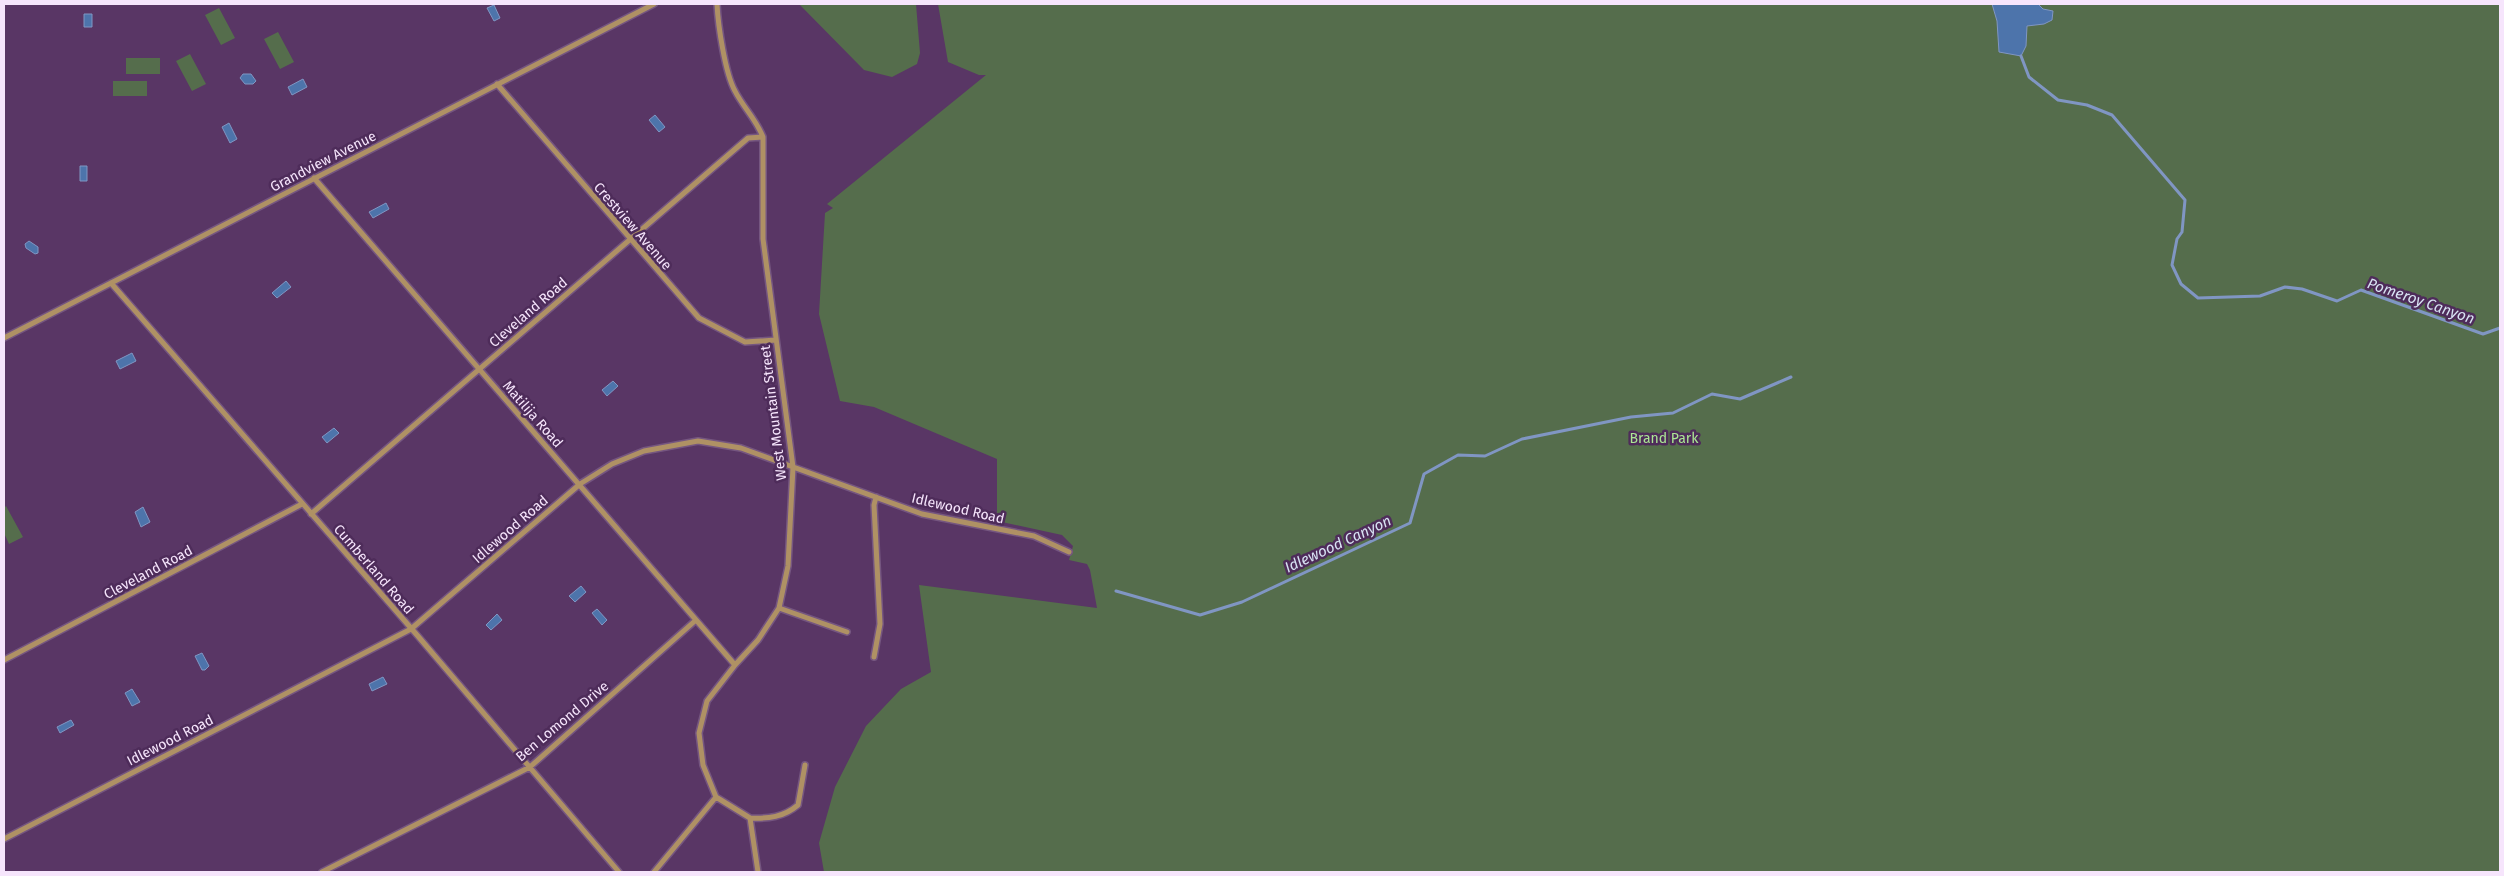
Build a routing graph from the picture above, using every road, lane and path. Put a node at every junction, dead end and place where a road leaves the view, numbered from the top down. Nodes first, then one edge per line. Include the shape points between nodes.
1 (654, 4) edge
2 (718, 4) edge
3 (497, 84) junction
4 (763, 137) junction
5 (314, 178) junction
6 (629, 239) junction
7 (111, 283) junction
8 (4, 338) edge
9 (776, 340) junction
10 (480, 369) junction
11 (793, 467) junction
12 (580, 484) junction
13 (876, 496) junction
14 (302, 504) junction
15 (311, 514) junction
16 (1069, 552) dead end
17 (779, 608) junction
18 (696, 620) junction
19 (411, 629) junction
20 (847, 632) dead end
21 (874, 657) dead end
22 (4, 660) edge
23 (735, 665) junction
24 (530, 766) junction
25 (805, 766) dead end
26 (716, 797) junction
27 (750, 818) junction
28 (4, 839) edge
29 (322, 872) edge
30 (619, 872) edge
31 (654, 872) edge
32 (758, 872) edge

1 - 3 street, Grandview Avenue
2 - 4 street, West Mountain Street via 729,78
3 - 5 street, Grandview Avenue
3 - 6 street, Crestview Avenue
4 - 6 street, Cleveland Road via 748,138
4 - 9 street, West Mountain Street via 763,239
5 - 7 street, Grandview Avenue
5 - 10 street, Matilija Road
6 - 9 street, Crestview Avenue via 699,318 745,342
6 - 10 street, Cleveland Road
7 - 8 street, Grandview Avenue
7 - 14 street, Cumberland Road
9 - 11 street, West Mountain Street
10 - 12 street, Matilija Road
10 - 15 street, Cleveland Road
11 - 12 street, Idlewood Road via 741,448 698,441 644,451 612,464
11 - 13 street, Idlewood Road
11 - 17 street, West Mountain Street via 788,566
12 - 18 street, Matilija Road
12 - 19 street, Idlewood Road
13 - 16 street, Idlewood Road via 922,514 1034,536
13 - 21 street via 880,624
14 - 15 street, Cumberland Road
14 - 22 street, Cleveland Road
15 - 19 street, Cumberland Road
17 - 20 street
17 - 23 street, West Mountain Street via 758,640
18 - 23 street, Matilija Road
18 - 24 street, Ben Lomond Drive
19 - 24 street, Cumberland Road
19 - 28 street, Idlewood Road
23 - 26 street, West Mountain Street via 707,701 700,733 703,765
24 - 29 street, Ben Lomond Drive
24 - 30 street, Cumberland Road
25 - 27 street via 798,805 780,816
26 - 27 street
26 - 31 street
27 - 32 street

